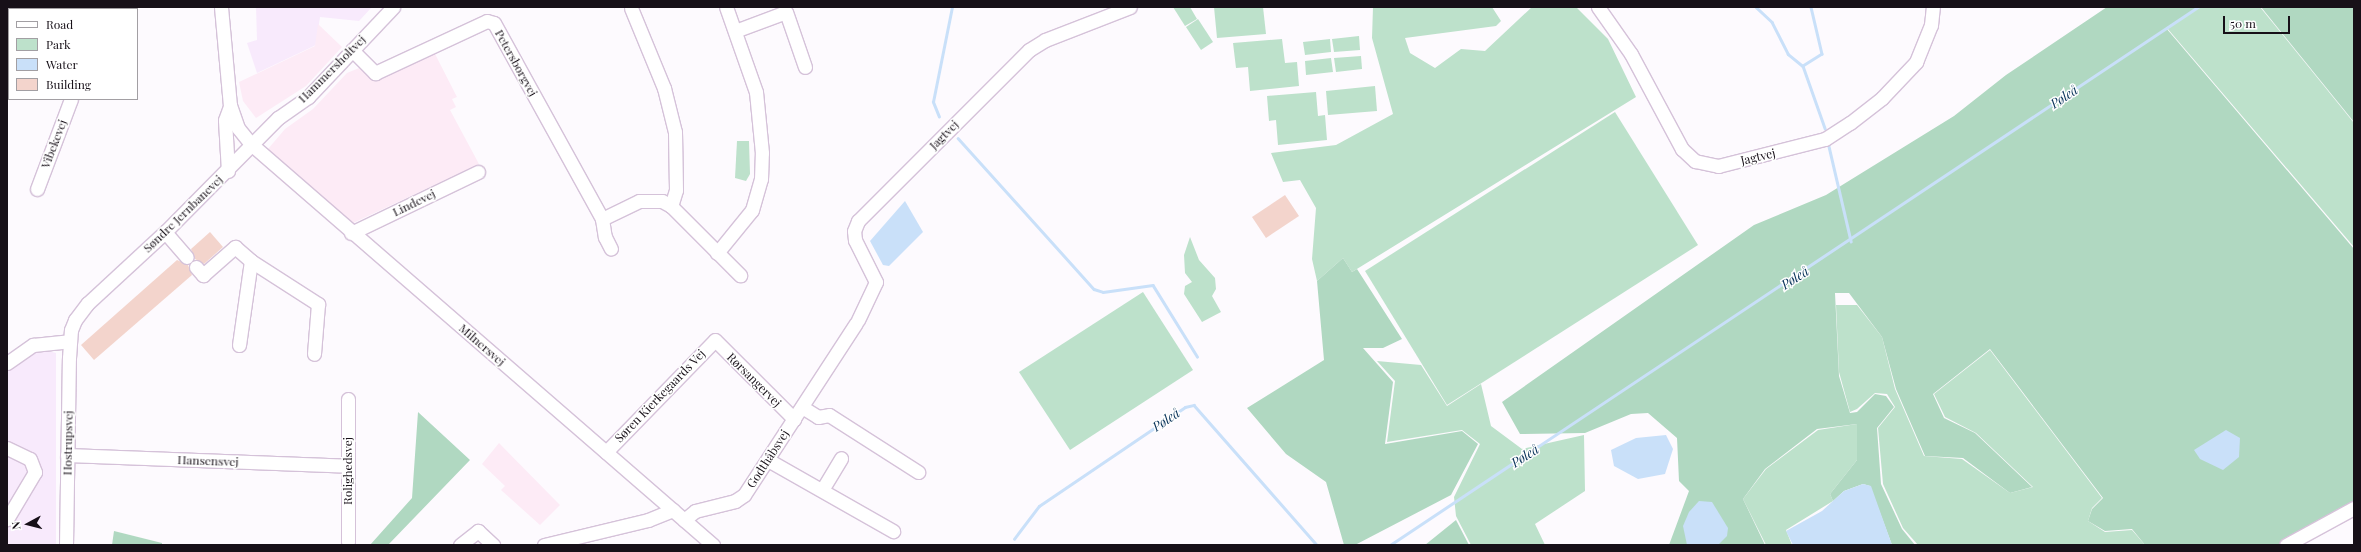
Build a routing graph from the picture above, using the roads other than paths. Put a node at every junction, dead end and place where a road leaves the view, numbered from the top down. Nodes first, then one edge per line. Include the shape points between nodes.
1 (221, 7) edge
2 (393, 7) edge
3 (726, 7) edge
4 (1130, 7) edge
5 (1598, 7) edge
6 (1933, 7) edge
7 (631, 8) dead end
8 (735, 31) junction
9 (352, 50) junction
10 (805, 67) dead end
11 (71, 100) edge
12 (230, 105) junction
13 (251, 144) junction
14 (228, 171) junction
15 (478, 172) dead end
16 (37, 189) dead end
17 (671, 206) junction
18 (602, 219) junction
19 (165, 232) junction
20 (351, 234) junction
21 (611, 249) dead end
22 (717, 253) junction
23 (187, 257) dead end
24 (251, 261) junction
25 (196, 267) dead end
26 (740, 275) dead end
27 (857, 322) joint
28 (715, 340) joint
29 (69, 341) junction
30 (239, 345) dead end
31 (314, 354) dead end
32 (7, 363) edge
33 (348, 399) dead end
34 (802, 407) junction
35 (794, 420) junction
36 (7, 448) edge
37 (606, 452) junction
38 (67, 455) junction
39 (841, 458) dead end
40 (768, 460) junction
41 (348, 466) junction
42 (918, 472) dead end
43 (822, 490) junction
44 (2354, 508) edge
45 (673, 510) junction
46 (7, 519) edge
47 (684, 520) junction
48 (893, 531) dead end
49 (584, 540) edge
50 (348, 542) dead end
51 (66, 545) edge
52 (460, 545) edge
53 (493, 545) edge
54 (544, 545) edge
55 (713, 545) edge
56 (2286, 545) edge

1 - 12 street
2 - 9 street, Hammersholtvej
3 - 8 street
4 - 27 street, Jagtvej via 1045,40 1029,50 858,221 854,231 855,240 876,282 875,290
5 - 6 street, Jagtvej via 1631,54 1682,149 1695,162 1718,166 1825,139 1850,123 1882,98 1916,62 1931,25
7 - 17 street via 664,88 675,132 676,190
8 - 10 street via 786,12
8 - 22 street via 756,92 761,124 761,179 749,216
9 - 13 street, Hammersholtvej via 308,97 278,118
9 - 18 street, Petersborgvej via 375,73 487,21 494,23
11 - 16 street, Vibekevej
12 - 13 street via 238,128
12 - 14 street via 225,120
13 - 14 street, Søndre Jernbanevej
13 - 20 street, Milnersvej
14 - 19 street, Søndre Jernbanevej
15 - 20 street, Lindevej
17 - 18 street via 662,201 644,200
17 - 22 street
18 - 21 street, Petersborgvej via 605,237
19 - 23 street
19 - 29 street, Søndre Jernbanevej via 85,307 75,320
20 - 37 street, Milnersvej
22 - 26 street
24 - 25 street via 235,247 203,275
24 - 30 street
24 - 31 street via 318,304
27 - 34 street, Godthåbsvej
28 - 35 street, Rørsangervej
28 - 37 street, Søren Kierkegaards Vej
29 - 32 street via 34,345
29 - 38 street, Hostrupsvej
33 - 41 street, Rolighedsvej
34 - 35 street, Godthåbsvej
34 - 42 street via 818,417 829,415
35 - 40 street, Godthåbsvej
36 - 46 street via 30,459 35,472
37 - 45 street, Milnersvej
38 - 41 street, Hansensvej
38 - 51 street, Hostrupsvej
39 - 43 street
40 - 43 street
40 - 47 street, Godthåbsvej via 744,495 735,501 695,511
41 - 50 street, Rolighedsvej
43 - 48 street
44 - 56 street
45 - 47 street, Milnersvej
45 - 49 street
47 - 55 street, Milnersvej
49 - 54 street
52 - 53 street via 478,531

